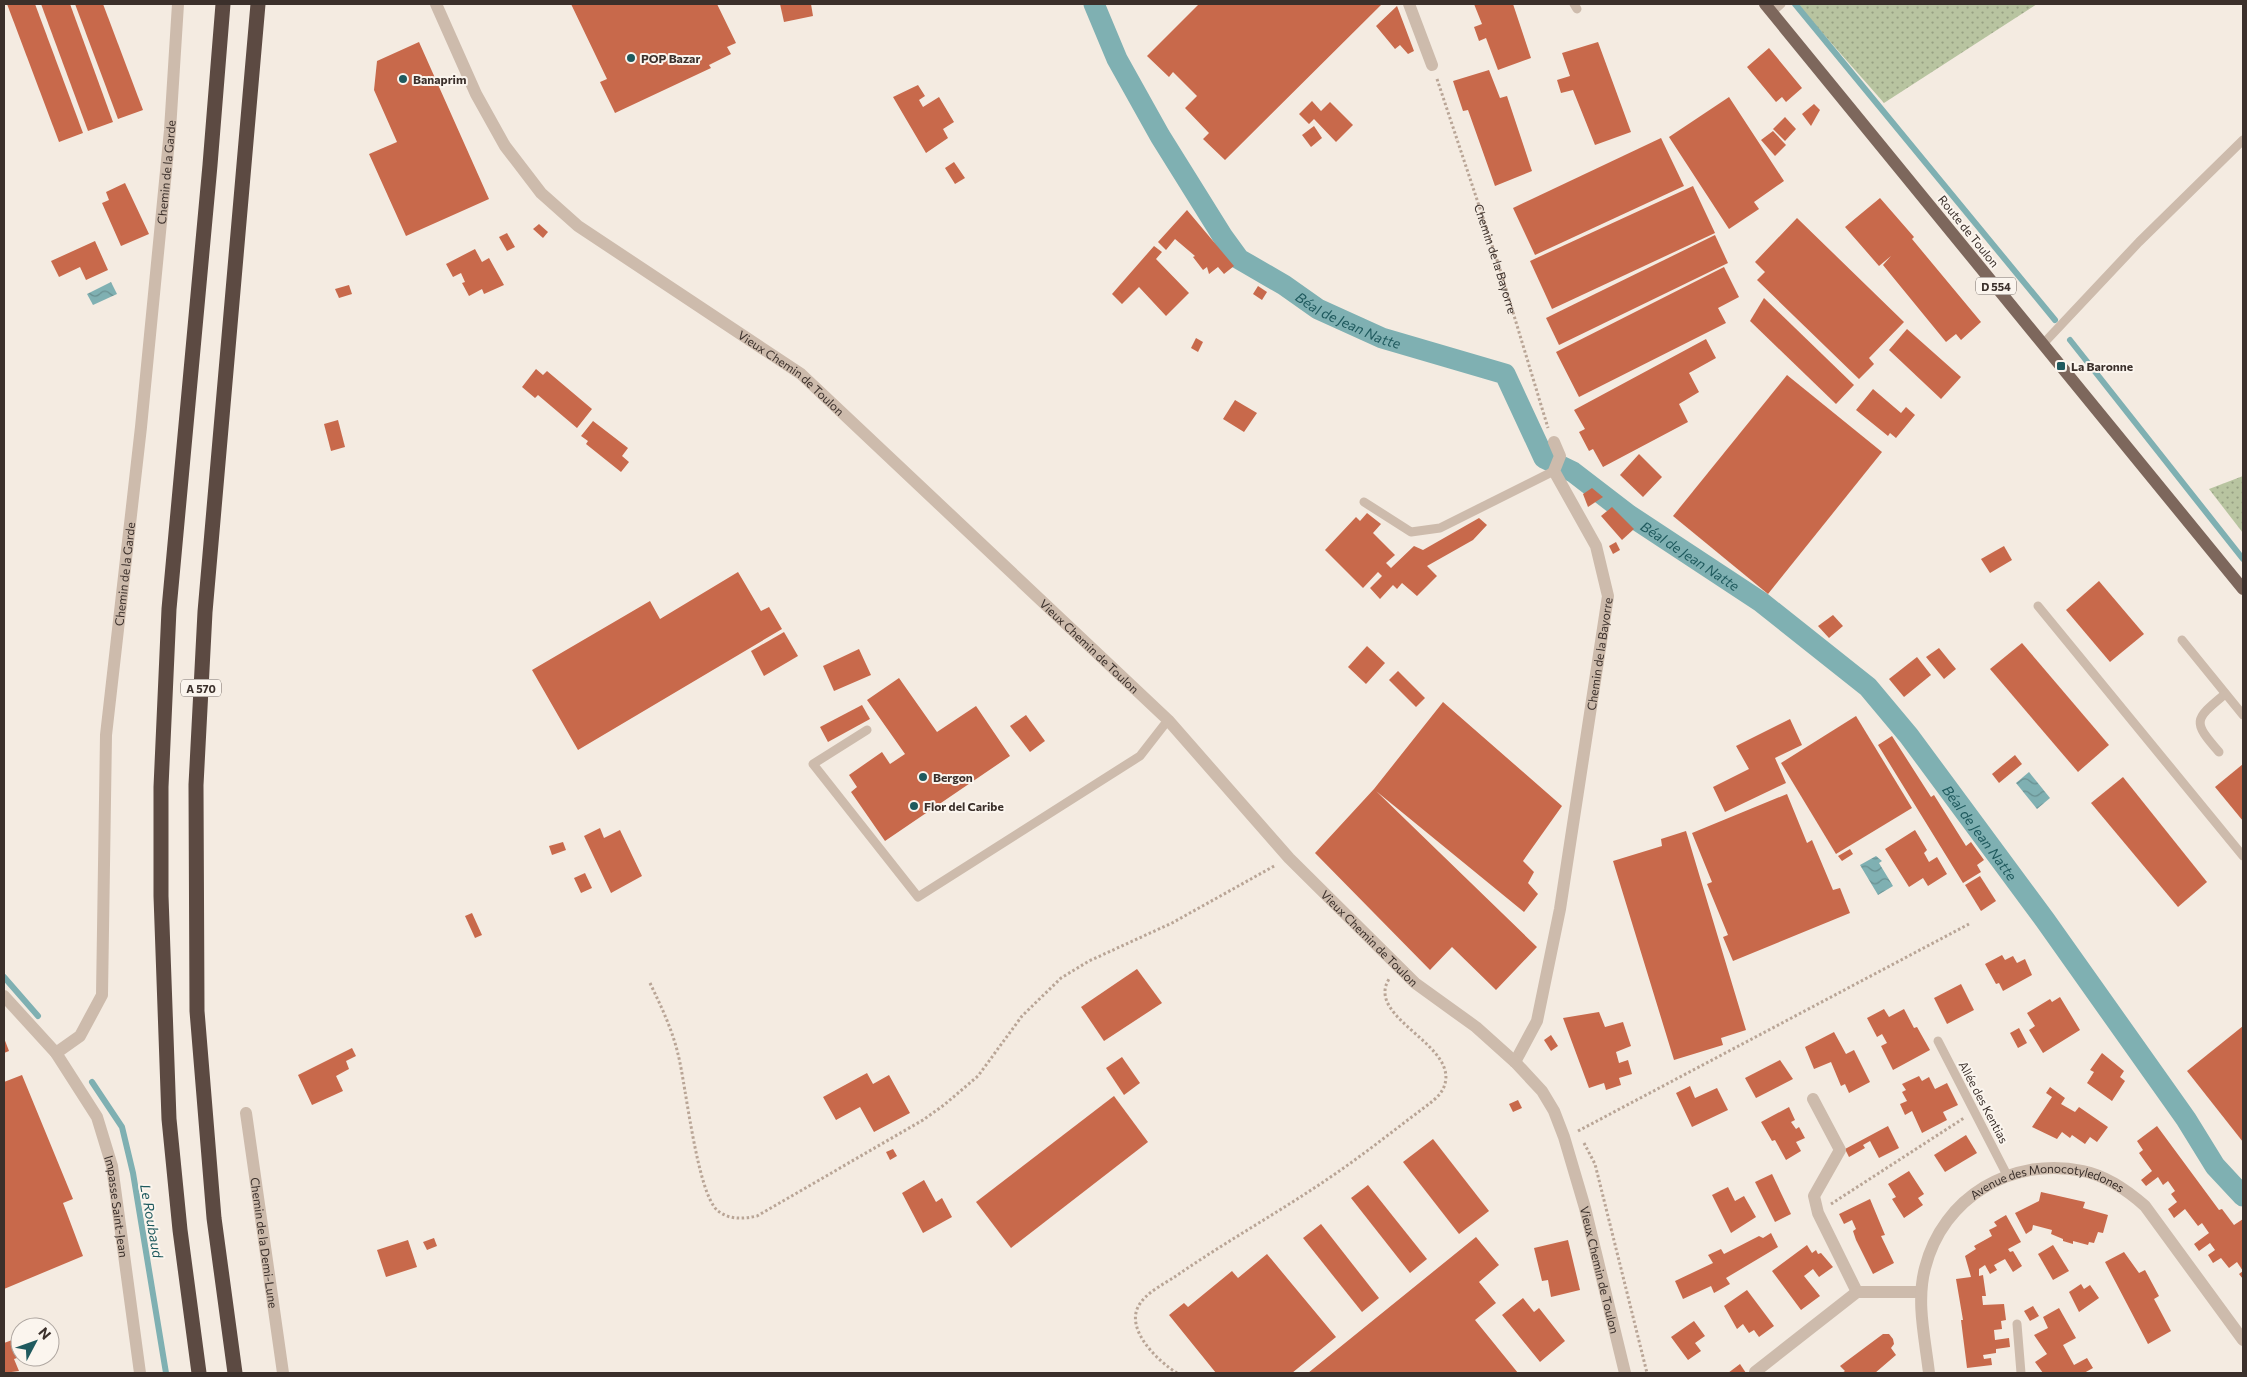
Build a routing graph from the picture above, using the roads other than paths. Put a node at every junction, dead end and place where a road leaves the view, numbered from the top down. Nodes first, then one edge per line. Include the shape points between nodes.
1 (178, 4) edge
2 (222, 4) edge
3 (258, 4) edge
4 (436, 4) edge
5 (1409, 4) edge
6 (1773, 6) edge
7 (1432, 66) road end
8 (2243, 140) edge
9 (2044, 344) junction
10 (1554, 442) road end
11 (1555, 470) junction
12 (1364, 502) dead end
13 (2228, 568) junction
14 (2243, 585) edge
15 (2243, 589) edge
16 (2038, 606) dead end
17 (2182, 640) dead end
18 (2226, 694) junction
19 (2243, 715) edge
20 (1168, 720) junction
21 (867, 730) dead end
22 (2219, 752) dead end
23 (2243, 856) edge
24 (4, 996) edge
25 (1938, 1041) dead end
26 (56, 1053) junction
27 (1515, 1062) junction
28 (1813, 1098) dead end
29 (246, 1112) dead end
30 (2007, 1175) junction
31 (1858, 1292) junction
32 (1920, 1292) junction
33 (2017, 1324) dead end
34 (2243, 1340) edge
35 (1755, 1372) edge
36 (140, 1373) edge
37 (199, 1373) edge
38 (235, 1373) edge
39 (283, 1373) edge
40 (1625, 1373) edge
41 (1929, 1373) edge
42 (2021, 1373) edge

1 - 26 street, Chemin de la Garde via 170,130 141,427 106,735 102,995 80,1036
2 - 37 highway, A 570 via 169,609 161,787 162,953 169,1119
3 - 38 highway, A 570 via 205,612 196,785 197,1011 214,1208
4 - 20 street, Vieux Chemin de Toulon via 476,94 506,146 541,193 578,226 802,374
5 - 7 street
6 - 9 main road, Route de Toulon / D 554
8 - 9 lane via 2139,242
9 - 13 main road, Route de Toulon / D 554
10 - 11 street via 1560,456
11 - 12 lane via 1440,528 1412,532
11 - 27 street, Chemin de la Bayorre via 1596,546 1608,596 1560,909 1537,1021
13 - 14 main road, Route de Toulon / D 554
13 - 15 main road, Route de Toulon / D 554
16 - 23 lane
17 - 18 lane
18 - 19 lane
18 - 22 lane via 2207,709 2200,721 2200,730
20 - 21 lane via 1140,756 918,897 813,764
20 - 27 street, Vieux Chemin de Toulon via 1289,858 1401,969
24 - 26 street
25 - 30 lane, Allée des Kentias
26 - 36 street, Impasse Saint-Jean via 97,1117 110,1158
27 - 40 street, Vieux Chemin de Toulon via 1542,1091 1564,1136
28 - 31 street via 1840,1150 1814,1196 1818,1213
29 - 39 street, Chemin de la Demi-Lune
30 - 32 street, Avenue des Monocotyledones via 1969,1197 1941,1228 1932,1247
30 - 34 street, Avenue des Monocotyledones via 2042,1167 2062,1168 2084,1171 2127,1190 2145,1206
31 - 32 street
31 - 35 street
32 - 41 street, Avenue des Monocotyledones
33 - 42 lane

